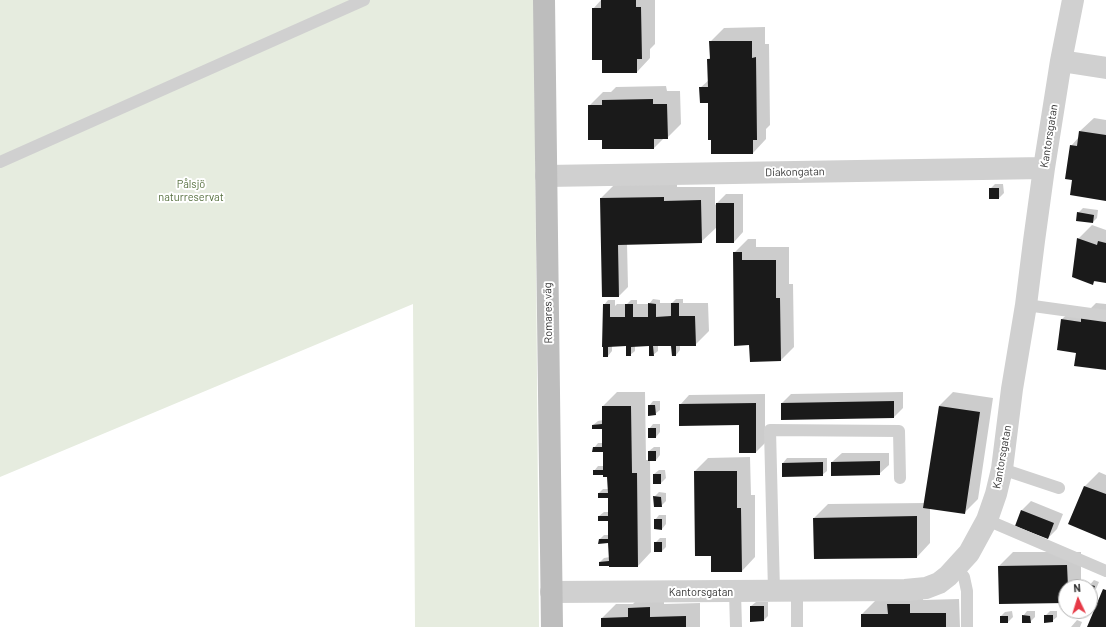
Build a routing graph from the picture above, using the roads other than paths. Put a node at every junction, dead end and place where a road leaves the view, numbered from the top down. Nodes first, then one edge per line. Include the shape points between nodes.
1 (364, 0) edge
2 (544, 0) edge
3 (1072, 0) edge
4 (1061, 61) junction
5 (1106, 68) edge
6 (0, 162) edge
7 (1044, 168) junction
8 (546, 176) junction
9 (1026, 305) junction
10 (1106, 316) edge
11 (1002, 469) junction
12 (900, 478) dead end
13 (1059, 488) dead end
14 (987, 520) junction
15 (956, 567) junction
16 (1106, 571) edge
17 (774, 591) junction
18 (797, 591) junction
19 (551, 592) junction
20 (735, 592) junction
21 (552, 627) edge
22 (736, 627) edge
23 (797, 627) edge
24 (967, 627) edge

1 - 6 lane
2 - 8 street, Romares väg
3 - 4 street, Kantorsgatan
4 - 5 street
4 - 7 street, Kantorsgatan
7 - 8 street, Diakongatan
7 - 9 street, Kantorsgatan
8 - 19 street, Romares väg
9 - 10 lane
9 - 11 street, Kantorsgatan
11 - 13 lane
11 - 14 street, Kantorsgatan
12 - 17 lane via 899,430 770,430
14 - 15 street, Kantorsgatan via 969,553
14 - 16 lane
15 - 18 street, Kantorsgatan via 939,583 926,588
15 - 24 lane via 964,577
17 - 18 street, Kantorsgatan
17 - 20 street, Kantorsgatan
18 - 23 lane
19 - 20 street, Kantorsgatan
19 - 21 street, Romares väg
20 - 22 lane

